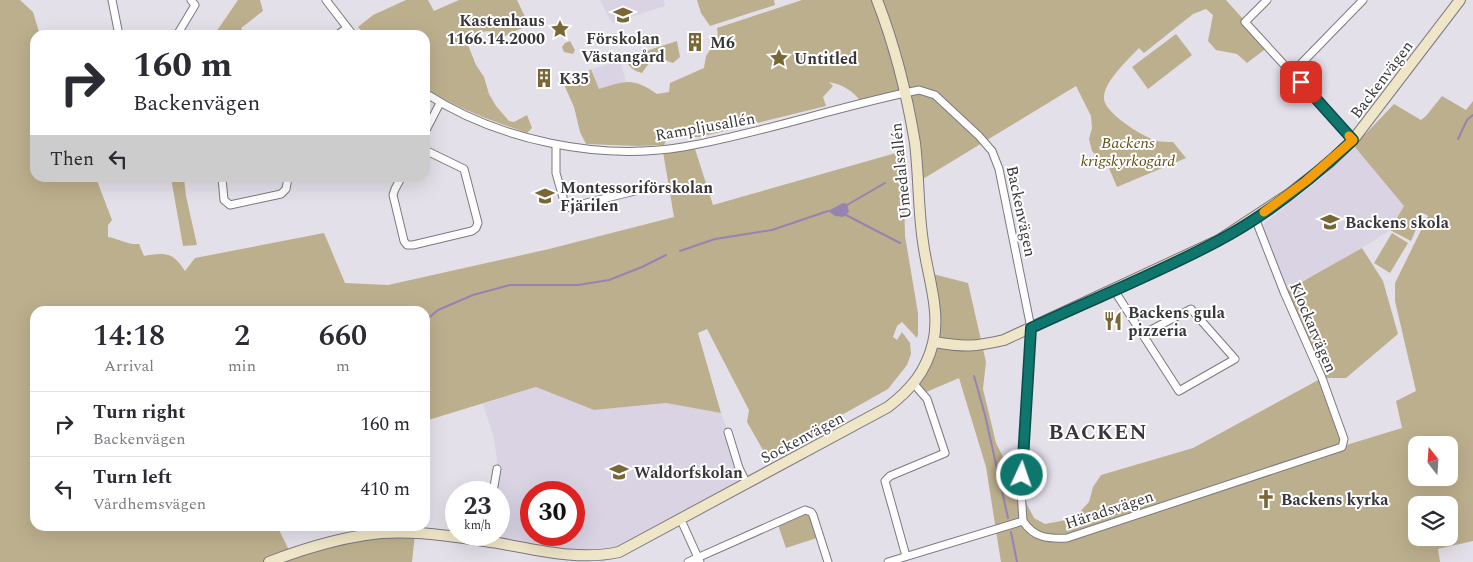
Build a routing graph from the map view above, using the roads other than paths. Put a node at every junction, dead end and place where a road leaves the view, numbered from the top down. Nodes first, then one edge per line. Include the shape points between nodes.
1 (112, 0) edge
2 (191, 0) edge
3 (326, 0) edge
4 (877, 0) edge
5 (1267, 0) edge
6 (1363, 0) edge
7 (1460, 0) edge
8 (346, 28) joint
9 (118, 30) edge
10 (180, 30) edge
11 (343, 30) edge
12 (1292, 73) junction
13 (906, 93) junction
14 (430, 96) edge
15 (440, 103) junction
16 (430, 122) edge
17 (1353, 140) junction
18 (556, 145) junction
19 (430, 152) edge
20 (222, 182) edge
21 (287, 182) edge
22 (399, 182) edge
23 (639, 190) dead end
24 (1255, 218) junction
25 (1114, 290) junction
26 (1031, 328) junction
27 (1143, 334) junction
28 (934, 342) junction
29 (914, 384) junction
30 (728, 432) dead end
31 (1342, 447) joint
32 (497, 470) dead end
33 (495, 481) edge
34 (747, 484) junction
35 (681, 520) junction
36 (1023, 521) junction
37 (392, 531) edge
38 (408, 531) edge
39 (445, 535) edge
40 (510, 543) edge
41 (906, 556) junction
42 (699, 560) edge
43 (269, 562) edge
44 (688, 562) edge
45 (828, 562) edge
46 (888, 562) edge

1 - 9 street
2 - 10 street via 195,6
3 - 8 street
4 - 13 street, Umedalsallén
5 - 12 street via 1245,22
6 - 12 street
7 - 17 street, Backenvägen
8 - 11 street
12 - 17 street
13 - 18 street, Rampljusallén via 683,147 609,150
13 - 26 street, Backenvägen via 918,90 935,95 992,151 1007,202
13 - 28 street, Umedalsallén via 915,145 923,244 934,297
14 - 15 street, Rampljusallén
15 - 16 street
15 - 18 street, Rampljusallén via 502,130
17 - 24 street, Backenvägen via 1306,181
18 - 23 street via 556,173 566,208
19 - 22 street via 464,169 478,223 476,228 407,245 393,195
20 - 21 street via 224,200 230,205 281,194 286,190
24 - 25 street, Backenvägen via 1219,240
24 - 31 street, Klockarvägen via 1322,378 1344,439
25 - 26 street, Backenvägen
25 - 27 street
26 - 28 street, Backenvägen via 982,345
26 - 36 street via 1021,491
27 - 27 street via 1180,391 1235,359 1191,309
28 - 29 street, Sockenvägen via 925,367
29 - 34 street, Sockenvägen via 888,407
29 - 41 street via 927,399 945,452 885,481
30 - 34 street
31 - 36 street, Häradsvägen via 1067,538 1039,536
32 - 33 street
34 - 35 street, Sockenvägen
35 - 40 street, Sockenvägen via 628,549 608,555 568,554
35 - 42 street
36 - 41 street
37 - 43 street, Sockenvägen via 340,540
38 - 39 street, Sockenvägen
41 - 46 street
42 - 44 street
42 - 45 street via 804,510 813,515

